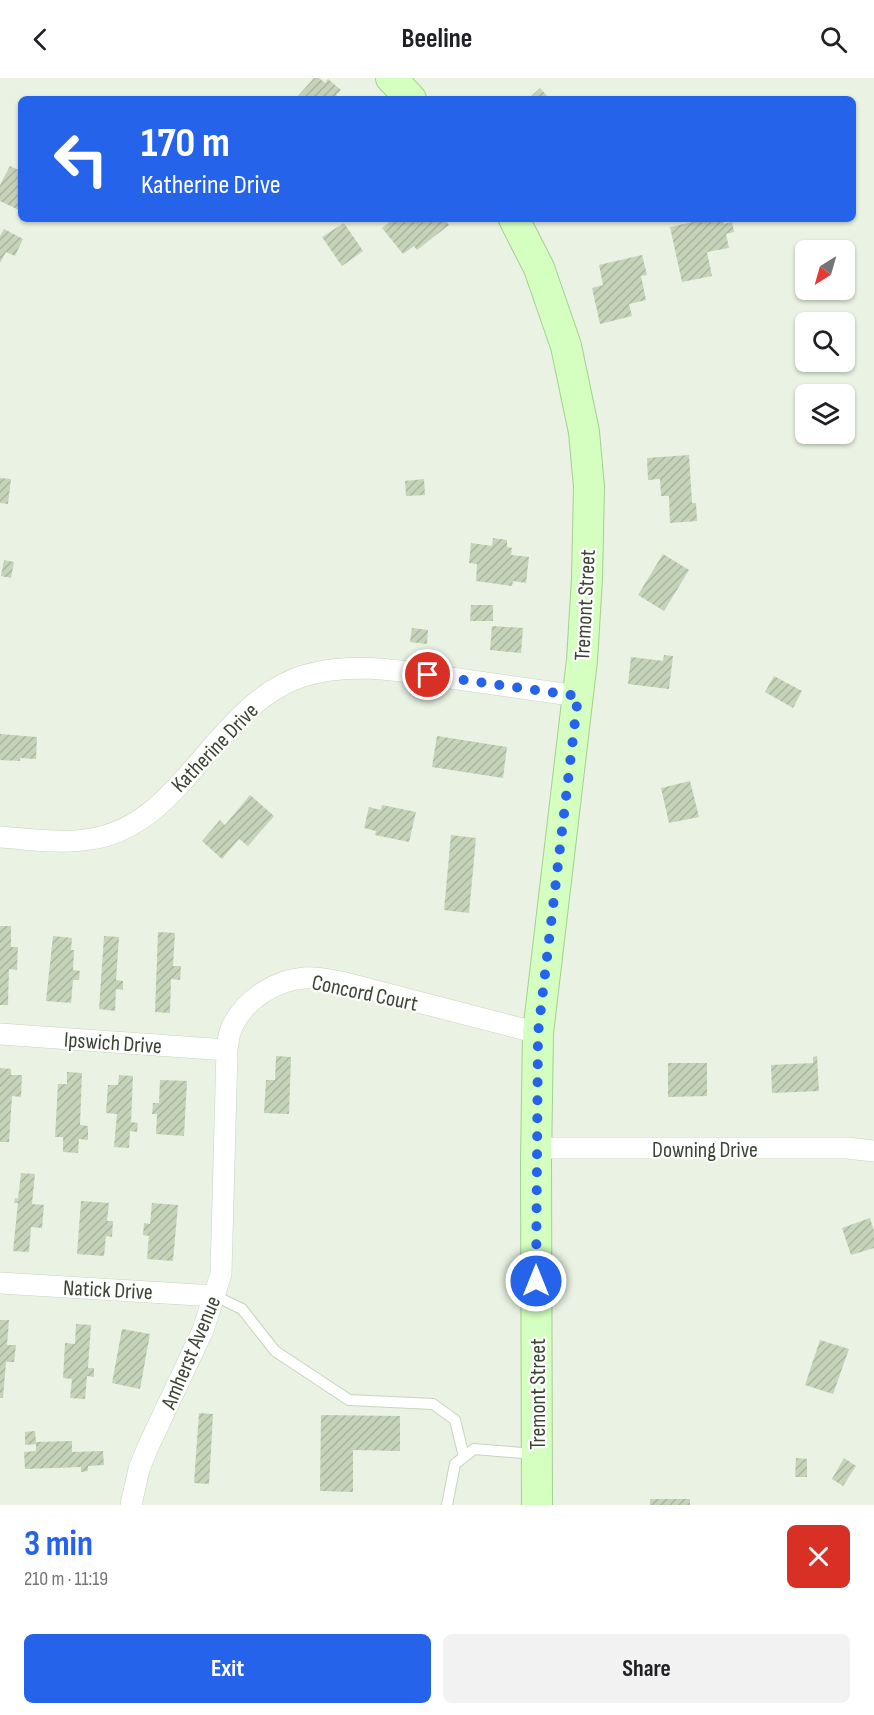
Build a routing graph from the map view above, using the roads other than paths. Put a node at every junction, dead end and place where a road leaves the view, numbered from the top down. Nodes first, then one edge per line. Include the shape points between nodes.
1 (391, 78) edge
2 (408, 96) edge
3 (516, 222) edge
4 (578, 696) junction
5 (0, 837) edge
6 (538, 1033) junction
7 (0, 1034) edge
8 (227, 1050) junction
9 (536, 1148) junction
10 (874, 1151) edge
11 (0, 1283) edge
12 (215, 1296) junction
13 (537, 1454) junction
14 (464, 1457) junction
15 (131, 1505) edge
16 (447, 1505) edge
17 (537, 1505) edge

1 - 2 main road
3 - 4 main road, Tremont Street via 557,316 573,376 588,461 589,513
4 - 5 street, Katherine Drive via 386,669 321,671 280,686 244,712 157,806 126,827 82,840
4 - 6 main road, Tremont Street
6 - 8 street, Concord Court via 341,982 303,978 274,986 252,1001 234,1021
6 - 9 main road, Tremont Street
7 - 8 street, Ipswich Drive
8 - 12 street, Amherst Avenue via 221,1274
9 - 10 street, Downing Drive
9 - 13 main road, Tremont Street
11 - 12 street, Natick Drive
12 - 14 lane via 242,1309 275,1351 349,1400 433,1404 455,1420
12 - 15 street, Amherst Avenue via 147,1449
13 - 14 lane via 474,1449
13 - 17 main road, Tremont Street
14 - 16 lane via 455,1464

